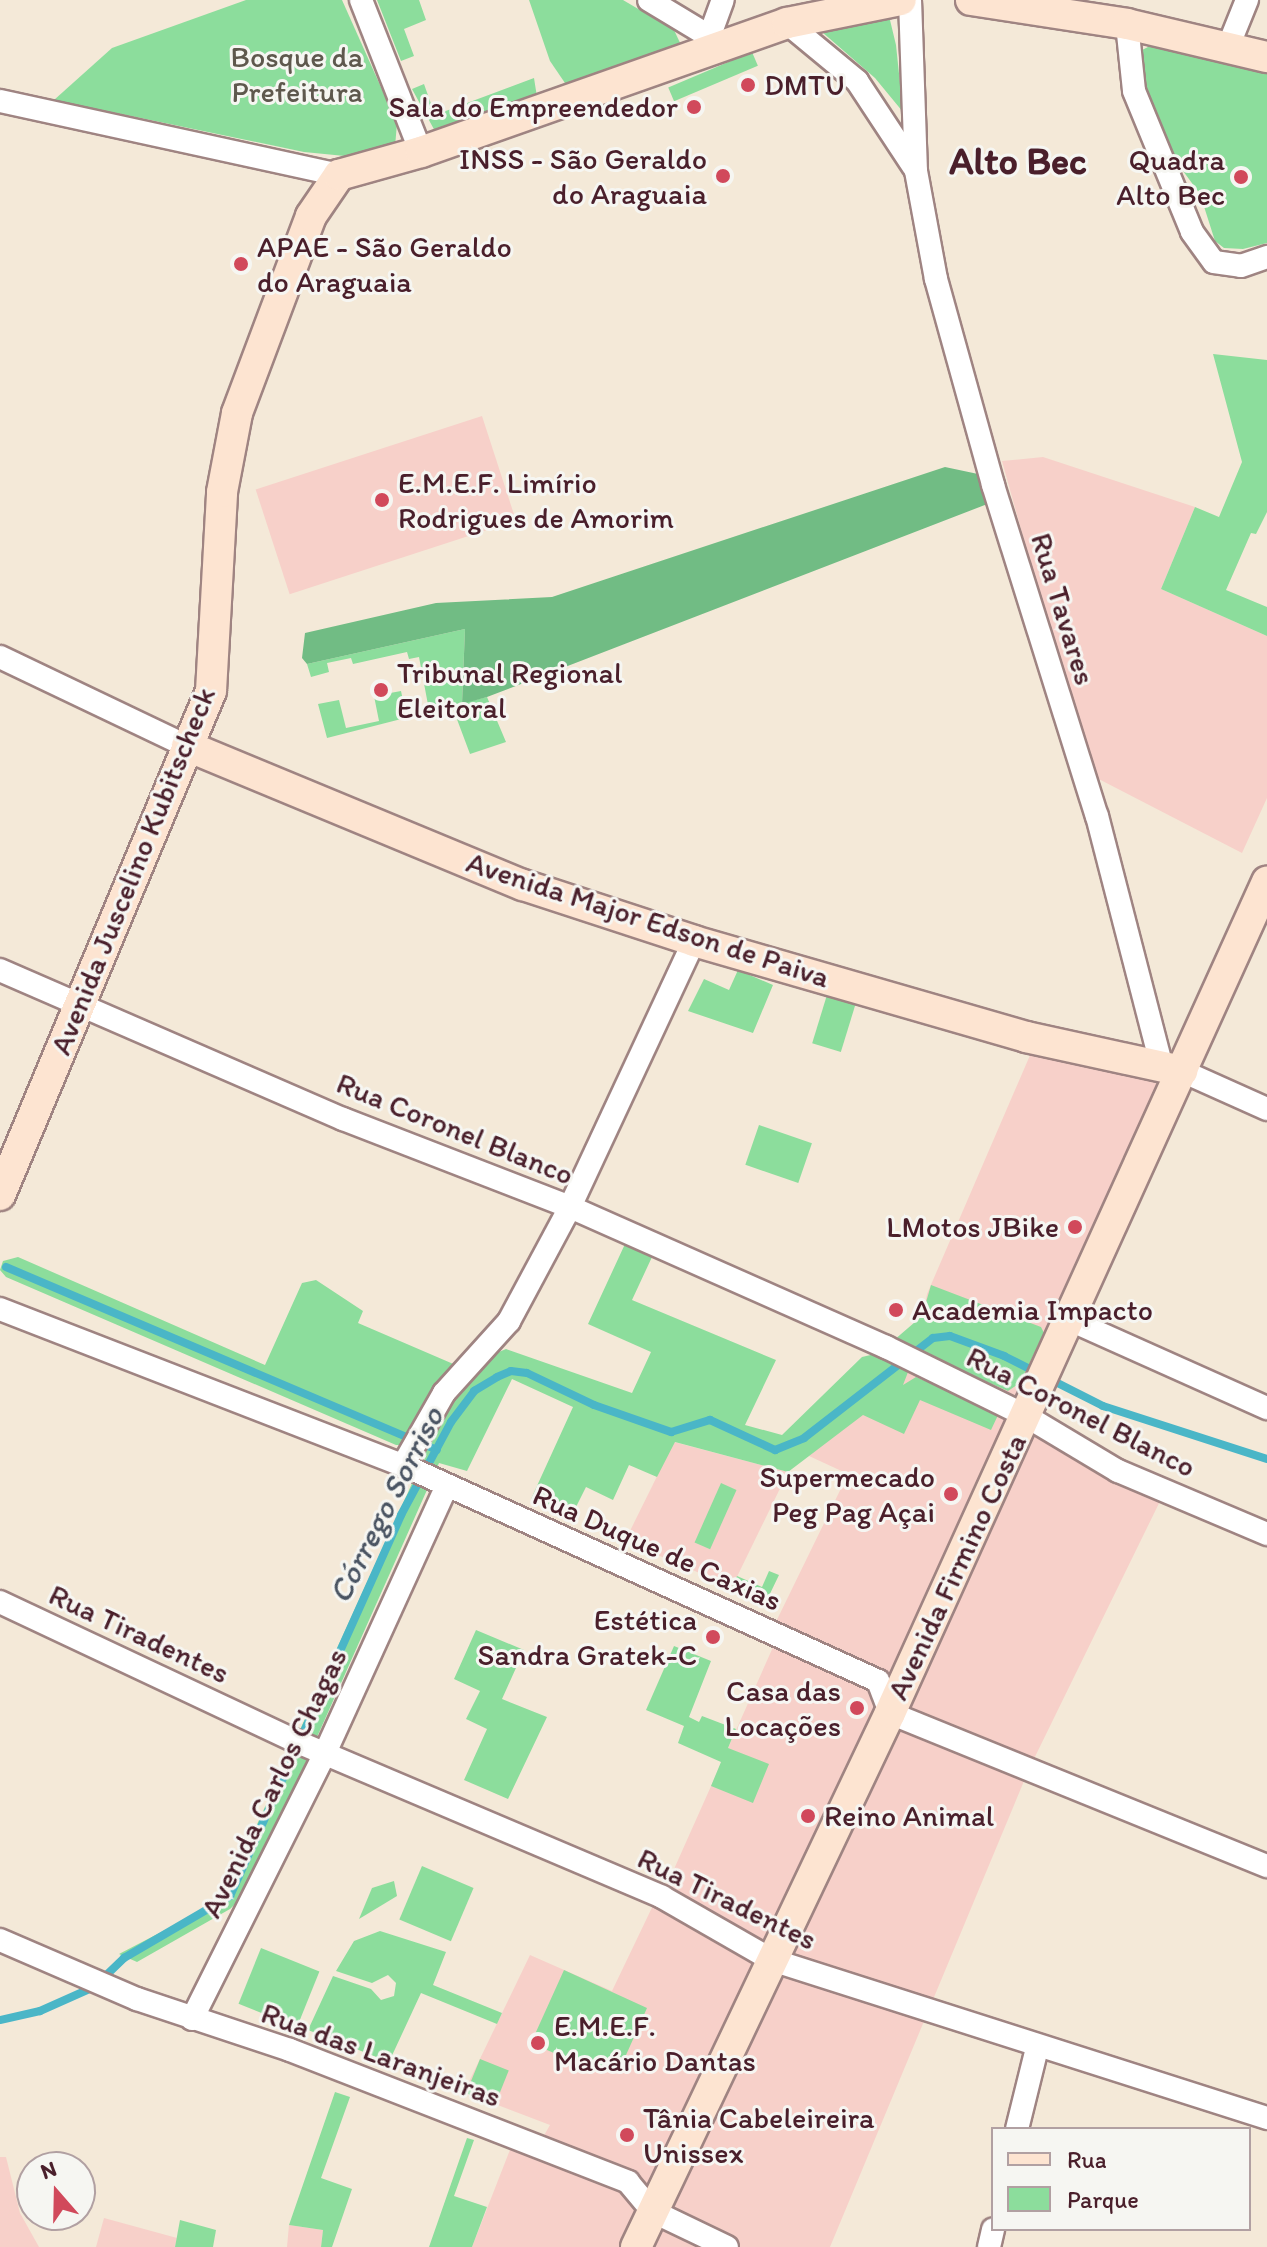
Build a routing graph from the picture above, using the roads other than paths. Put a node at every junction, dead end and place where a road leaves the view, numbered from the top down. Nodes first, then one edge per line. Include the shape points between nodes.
1 (361, 0) edge
2 (649, 0) edge
3 (723, 0) edge
4 (901, 0) edge
5 (910, 0) edge
6 (971, 0) edge
7 (1247, 0) edge
8 (787, 23) junction
9 (1127, 24) junction
10 (718, 41) junction
11 (1228, 47) junction
12 (1267, 57) edge
13 (0, 101) edge
14 (421, 152) junction
15 (916, 171) junction
16 (339, 175) junction
17 (1267, 257) edge
18 (0, 657) edge
19 (187, 746) junction
20 (1267, 882) edge
21 (694, 941) junction
22 (0, 970) edge
23 (79, 1004) junction
24 (1171, 1068) junction
25 (1267, 1109) edge
26 (0, 1195) edge
27 (570, 1207) junction
28 (0, 1309) edge
29 (1070, 1320) junction
30 (1267, 1408) edge
31 (1029, 1409) junction
32 (424, 1475) junction
33 (1267, 1534) edge
34 (0, 1602) edge
35 (890, 1713) junction
36 (310, 1747) junction
37 (1267, 1866) edge
38 (0, 1940) edge
39 (772, 1960) junction
40 (192, 2019) junction
41 (1037, 2048) junction
42 (1267, 2118) edge
43 (1017, 2127) edge
44 (652, 2211) junction
45 (636, 2247) edge
46 (727, 2247) edge

1 - 14 street
2 - 10 street
3 - 10 street
4 - 8 street
5 - 15 street, Rua Tavares
6 - 9 street
7 - 11 street
8 - 10 street
8 - 15 street, Rua Tavares via 857,81
9 - 11 street
9 - 17 street via 1134,91 1192,232 1214,262 1241,266
10 - 14 street
11 - 12 street
13 - 16 street
14 - 16 street
15 - 24 street, Rua Tavares via 936,279 993,485
16 - 19 street, Avenida Juscelino Kubitscheck via 311,216 237,413 222,492 211,691
18 - 19 street, Avenida Major Edson de Paiva
19 - 21 street, Avenida Major Edson de Paiva via 523,885
19 - 23 street, Avenida Juscelino Kubitscheck
20 - 24 street, Avenida Firmino Costa
21 - 24 street, Avenida Major Edson de Paiva via 1026,1037
21 - 27 street, Avenida Carlos Chagas
22 - 23 street, Rua Coronel Blanco
23 - 26 street, Avenida Juscelino Kubitscheck
23 - 27 street, Rua Coronel Blanco via 343,1119
24 - 25 street
24 - 29 street, Avenida Firmino Costa
27 - 31 street, Rua Coronel Blanco
27 - 32 street, Avenida Carlos Chagas via 509,1321 444,1393
28 - 32 street, Rua Duque de Caxias
29 - 30 street
29 - 31 street, Avenida Firmino Costa
31 - 33 street, Rua Coronel Blanco via 1118,1471
31 - 35 street, Avenida Firmino Costa
32 - 35 street, Rua Duque de Caxias via 878,1681
32 - 36 street, Avenida Carlos Chagas
34 - 36 street, Rua Tiradentes
35 - 37 street
35 - 39 street, Avenida Firmino Costa
36 - 39 street, Rua Tiradentes via 662,1897
36 - 40 street, Avenida Carlos Chagas
38 - 40 street, Rua das Laranjeiras
39 - 41 street, Rua Tiradentes
39 - 44 street, Avenida Firmino Costa
40 - 44 street, Rua das Laranjeiras via 290,2050 628,2182
41 - 42 street, Rua Tiradentes
41 - 43 street
44 - 45 street, Avenida Firmino Costa
44 - 46 street, Rua das Laranjeiras

